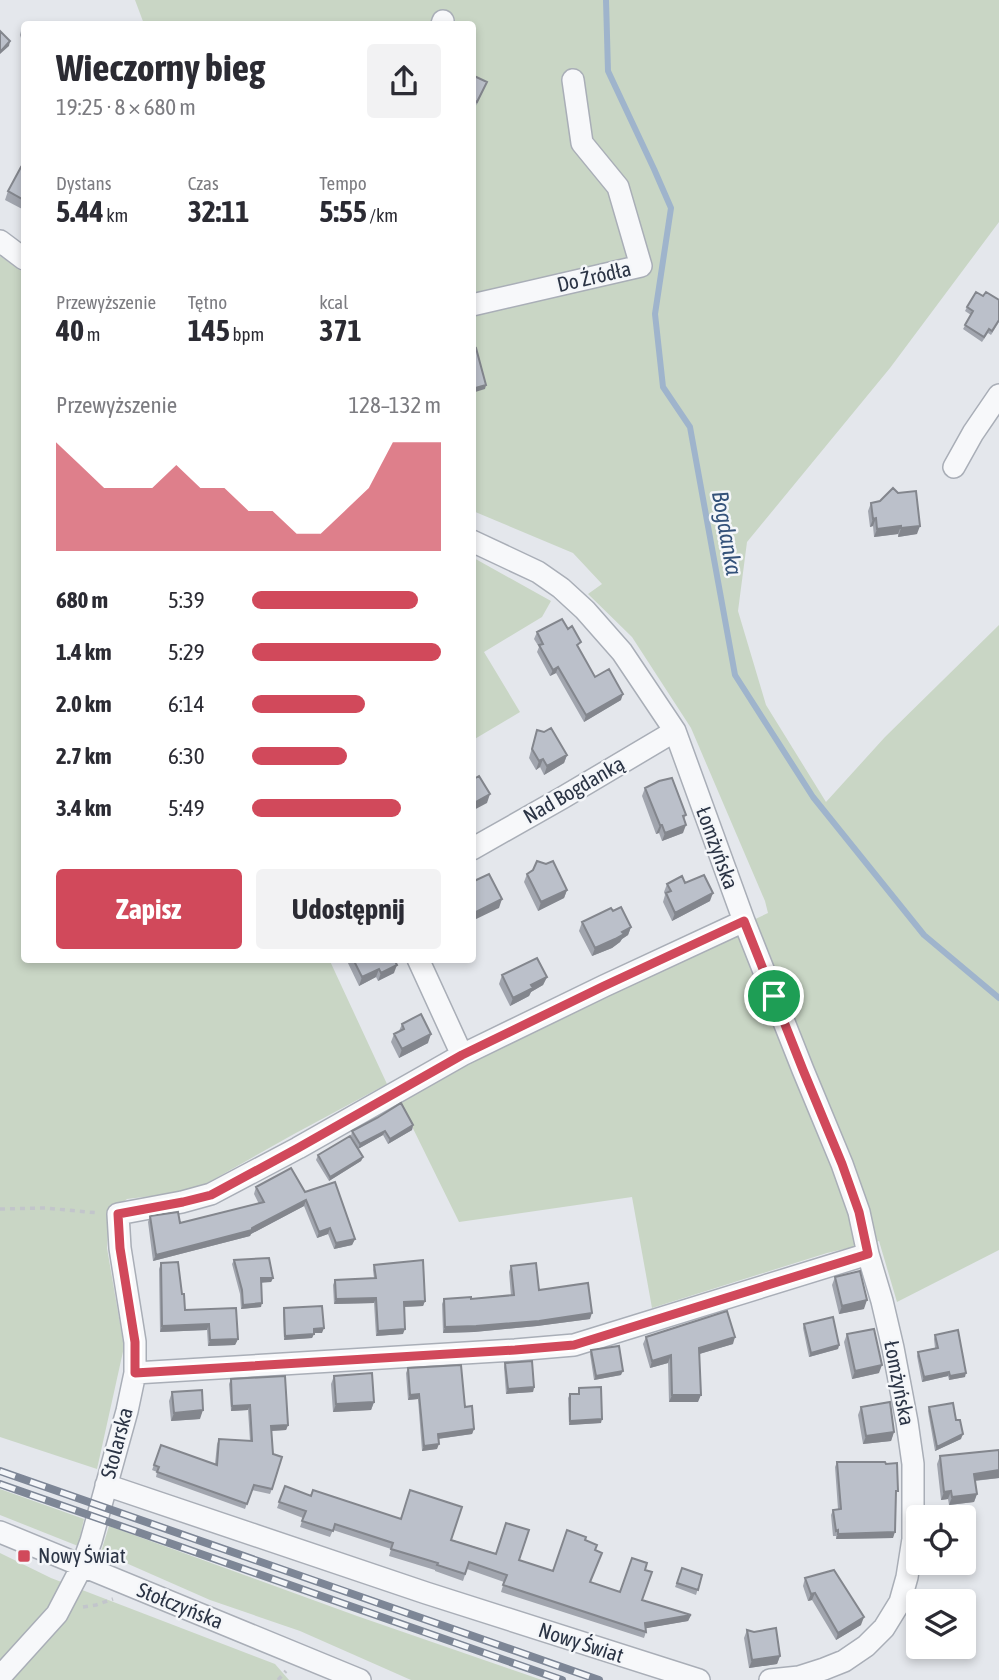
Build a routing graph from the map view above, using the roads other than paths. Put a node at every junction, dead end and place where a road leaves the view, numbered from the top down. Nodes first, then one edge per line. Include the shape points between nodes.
1 (573, 80) dead end
2 (0, 241) edge
3 (21, 258) edge
4 (476, 304) edge
5 (999, 395) edge
6 (954, 467) dead end
7 (476, 543) edge
8 (675, 731) junction
9 (476, 847) edge
10 (744, 921) junction
11 (420, 963) edge
12 (462, 1055) junction
13 (868, 1254) junction
14 (135, 1373) junction
15 (106, 1485) junction
16 (0, 1532) edge
17 (82, 1566) junction
18 (840, 1670) edge
19 (0, 1677) edge
20 (360, 1680) edge
21 (699, 1680) edge
22 (770, 1680) edge

1 - 4 street, Do Źródła via 582,143 618,187 641,266
2 - 3 street
5 - 6 street
7 - 8 street, Łomżyńska via 561,588 622,652
8 - 9 street, Nad Bogdanką
8 - 10 street, Łomżyńska
10 - 12 street
10 - 13 street, Łomżyńska via 842,1164
11 - 12 street
12 - 14 street, Stolarska via 211,1195 118,1214
13 - 14 street via 574,1345
13 - 18 street, Łomżyńska via 907,1422 913,1464 913,1539 900,1602 884,1628
14 - 15 street, Stolarska
15 - 17 street, Stolarska
15 - 21 street, Nowy Świat
16 - 17 street, Stołczyńska
17 - 19 street, Stolarska via 57,1614
17 - 20 street, Stołczyńska
18 - 22 street, Łomżyńska

